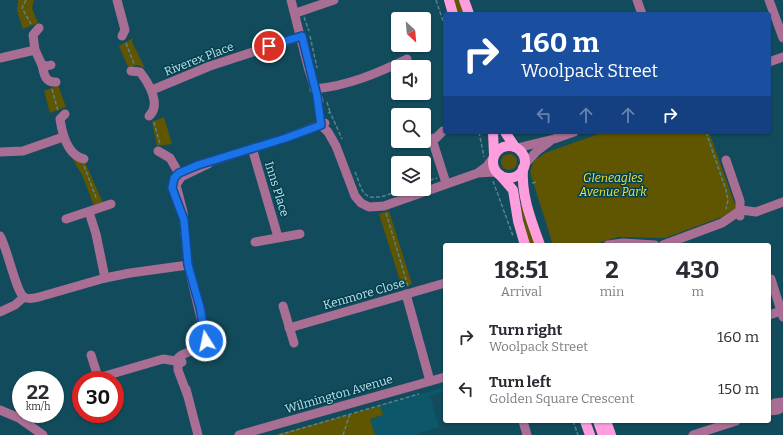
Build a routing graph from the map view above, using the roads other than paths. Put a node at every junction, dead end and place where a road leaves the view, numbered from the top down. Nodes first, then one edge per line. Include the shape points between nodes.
1 (291, 0) edge
2 (334, 0) edge
3 (449, 0) edge
4 (464, 0) edge
5 (637, 0) edge
6 (769, 0) edge
7 (121, 1) edge
8 (299, 12) junction
9 (453, 12) edge
10 (468, 12) edge
11 (641, 12) edge
12 (37, 30) road end
13 (122, 36) road end
14 (302, 36) junction
15 (783, 38) edge
16 (35, 50) junction
17 (783, 57) edge
18 (0, 58) edge
19 (407, 59) dead end
20 (771, 61) edge
21 (42, 65) junction
22 (51, 65) dead end
23 (133, 71) road end
24 (53, 82) road end
25 (152, 90) junction
26 (318, 91) junction
27 (63, 115) road end
28 (150, 116) road end
29 (326, 118) junction
30 (443, 131) dead end
31 (492, 134) edge
32 (506, 134) edge
33 (566, 134) edge
34 (63, 137) junction
35 (431, 137) edge
36 (554, 139) junction
37 (431, 146) edge
38 (252, 148) junction
39 (516, 148) junction
40 (0, 152) edge
41 (160, 152) road end
42 (494, 156) junction
43 (726, 158) dead end
44 (82, 159) road end
45 (524, 166) junction
46 (478, 173) junction
47 (180, 175) junction
48 (500, 175) junction
49 (348, 176) junction
50 (446, 183) junction
51 (431, 188) edge
52 (403, 196) edge
53 (408, 196) edge
54 (783, 202) edge
55 (111, 204) dead end
56 (740, 210) junction
57 (89, 212) junction
58 (66, 220) dead end
59 (300, 234) dead end
60 (0, 236) edge
61 (278, 237) junction
62 (254, 242) dead end
63 (524, 243) edge
64 (539, 243) edge
65 (668, 243) edge
66 (188, 265) junction
67 (105, 278) junction
68 (771, 279) dead end
69 (443, 284) edge
70 (772, 292) edge
71 (408, 293) junction
72 (24, 297) junction
73 (282, 306) dead end
74 (0, 312) edge
75 (782, 314) edge
76 (771, 315) edge
77 (289, 328) junction
78 (294, 343) dead end
79 (91, 355) dead end
80 (180, 361) junction
81 (96, 371) edge
82 (124, 371) edge
83 (443, 378) edge
84 (430, 381) junction
85 (783, 402) edge
86 (771, 406) edge
87 (783, 407) edge
88 (0, 410) edge
89 (771, 411) edge
90 (523, 423) edge
91 (586, 423) edge
92 (599, 423) edge
93 (607, 423) edge
94 (718, 424) edge
95 (250, 434) edge
96 (42, 435) edge
97 (198, 435) edge
98 (239, 435) edge
99 (527, 435) edge
100 (590, 435) edge
101 (603, 435) edge
102 (611, 435) edge
103 (693, 435) edge

1 - 8 street
2 - 8 street
3 - 9 main road
4 - 10 main road
5 - 11 street
6 - 15 street
7 - 13 street via 125,30
8 - 14 street
12 - 16 street via 33,35
14 - 25 street, Riverex Place via 217,63
14 - 26 street
16 - 18 street
16 - 21 street
17 - 20 street
19 - 26 street via 370,76
21 - 22 street
21 - 24 street via 47,79
23 - 25 street via 140,72
25 - 28 street via 154,106
26 - 29 street
27 - 34 street via 60,119
29 - 38 street via 286,138
29 - 49 street via 339,143
30 - 35 street
31 - 42 main road
32 - 39 main road
33 - 36 street
34 - 40 street via 23,151
34 - 44 street via 75,155
36 - 39 street
36 - 45 street via 537,151
37 - 50 street
38 - 47 street via 208,164 198,165
38 - 61 street, Inns Place
39 - 42 main road via 501,148
39 - 45 main road via 523,156
41 - 47 street via 170,158
42 - 46 street
42 - 48 main road via 494,167
43 - 56 street via 740,201
45 - 48 main road via 511,177
45 - 64 main road via 522,184
46 - 48 street via 494,172
46 - 50 street
47 - 66 street via 173,181 172,188 184,220
48 - 63 main road via 512,190
49 - 52 street via 361,197 368,202 382,202
49 - 53 street via 353,192 361,203 374,207 384,206
50 - 51 street
54 - 56 street via 756,212
55 - 57 street
56 - 65 street via 722,223
57 - 58 street
57 - 67 street
59 - 61 street
60 - 72 street via 18,289
61 - 62 street
66 - 67 street
66 - 80 street via 211,338 211,346
67 - 72 street via 39,297
68 - 70 street
69 - 71 street, Kenmore Close
70 - 75 street
71 - 77 street, Kenmore Close
71 - 84 street
72 - 74 street via 15,305
73 - 77 street
75 - 76 street
77 - 78 street
79 - 81 street
80 - 82 street via 163,359
80 - 97 street
83 - 84 street, Wilmington Avenue
84 - 95 street, Wilmington Avenue
85 - 86 street
87 - 89 street
88 - 96 street via 19,418
90 - 99 street
91 - 100 main road
92 - 101 main road
93 - 102 main road
94 - 103 street
95 - 98 street, Wilmington Avenue

